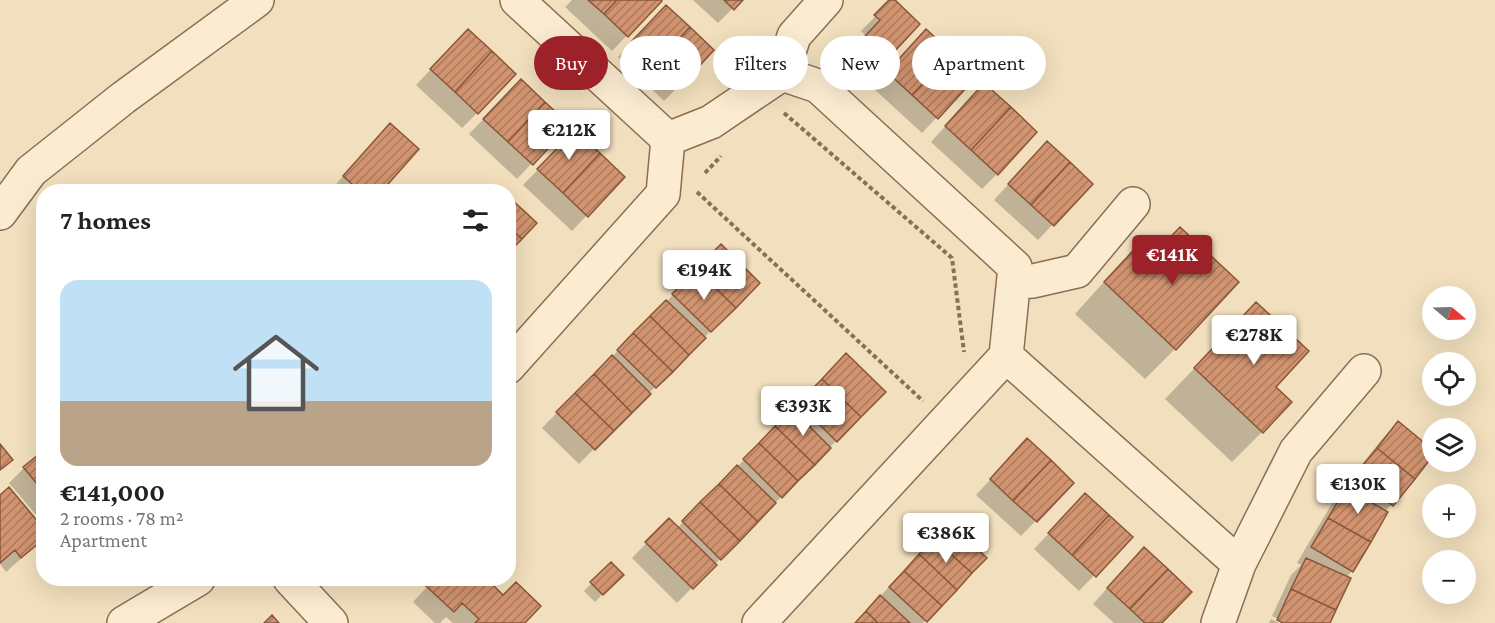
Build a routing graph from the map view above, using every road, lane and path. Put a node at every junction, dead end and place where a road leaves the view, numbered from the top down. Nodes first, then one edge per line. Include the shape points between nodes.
1 (257, 0) edge
2 (517, 0) edge
3 (826, 0) edge
4 (794, 36) edge
5 (808, 83) edge
6 (758, 90) edge
7 (780, 109) dead end
8 (727, 149) dead end
9 (667, 153) junction
10 (705, 173) junction
11 (699, 181) dead end
12 (692, 188) dead end
13 (1133, 204) dead end
14 (0, 213) edge
15 (1014, 282) junction
16 (1006, 356) junction
17 (516, 358) edge
18 (965, 361) dead end
19 (1365, 371) dead end
20 (945, 422) junction
21 (1239, 564) junction
22 (186, 586) edge
23 (297, 586) edge
24 (124, 623) edge
25 (332, 623) edge
26 (759, 623) edge
27 (1218, 623) edge

1 - 14 street via 31,171
2 - 9 street
3 - 4 street
5 - 15 street via 818,86 1015,267
6 - 9 street
7 - 18 path via 951,258
8 - 10 path
9 - 10 path
9 - 17 street via 663,194
10 - 11 path
12 - 20 path
13 - 15 street via 1077,271
15 - 16 street
16 - 20 street
16 - 21 street
19 - 21 street via 1296,451
20 - 26 street
21 - 27 street
22 - 24 street
23 - 25 street

